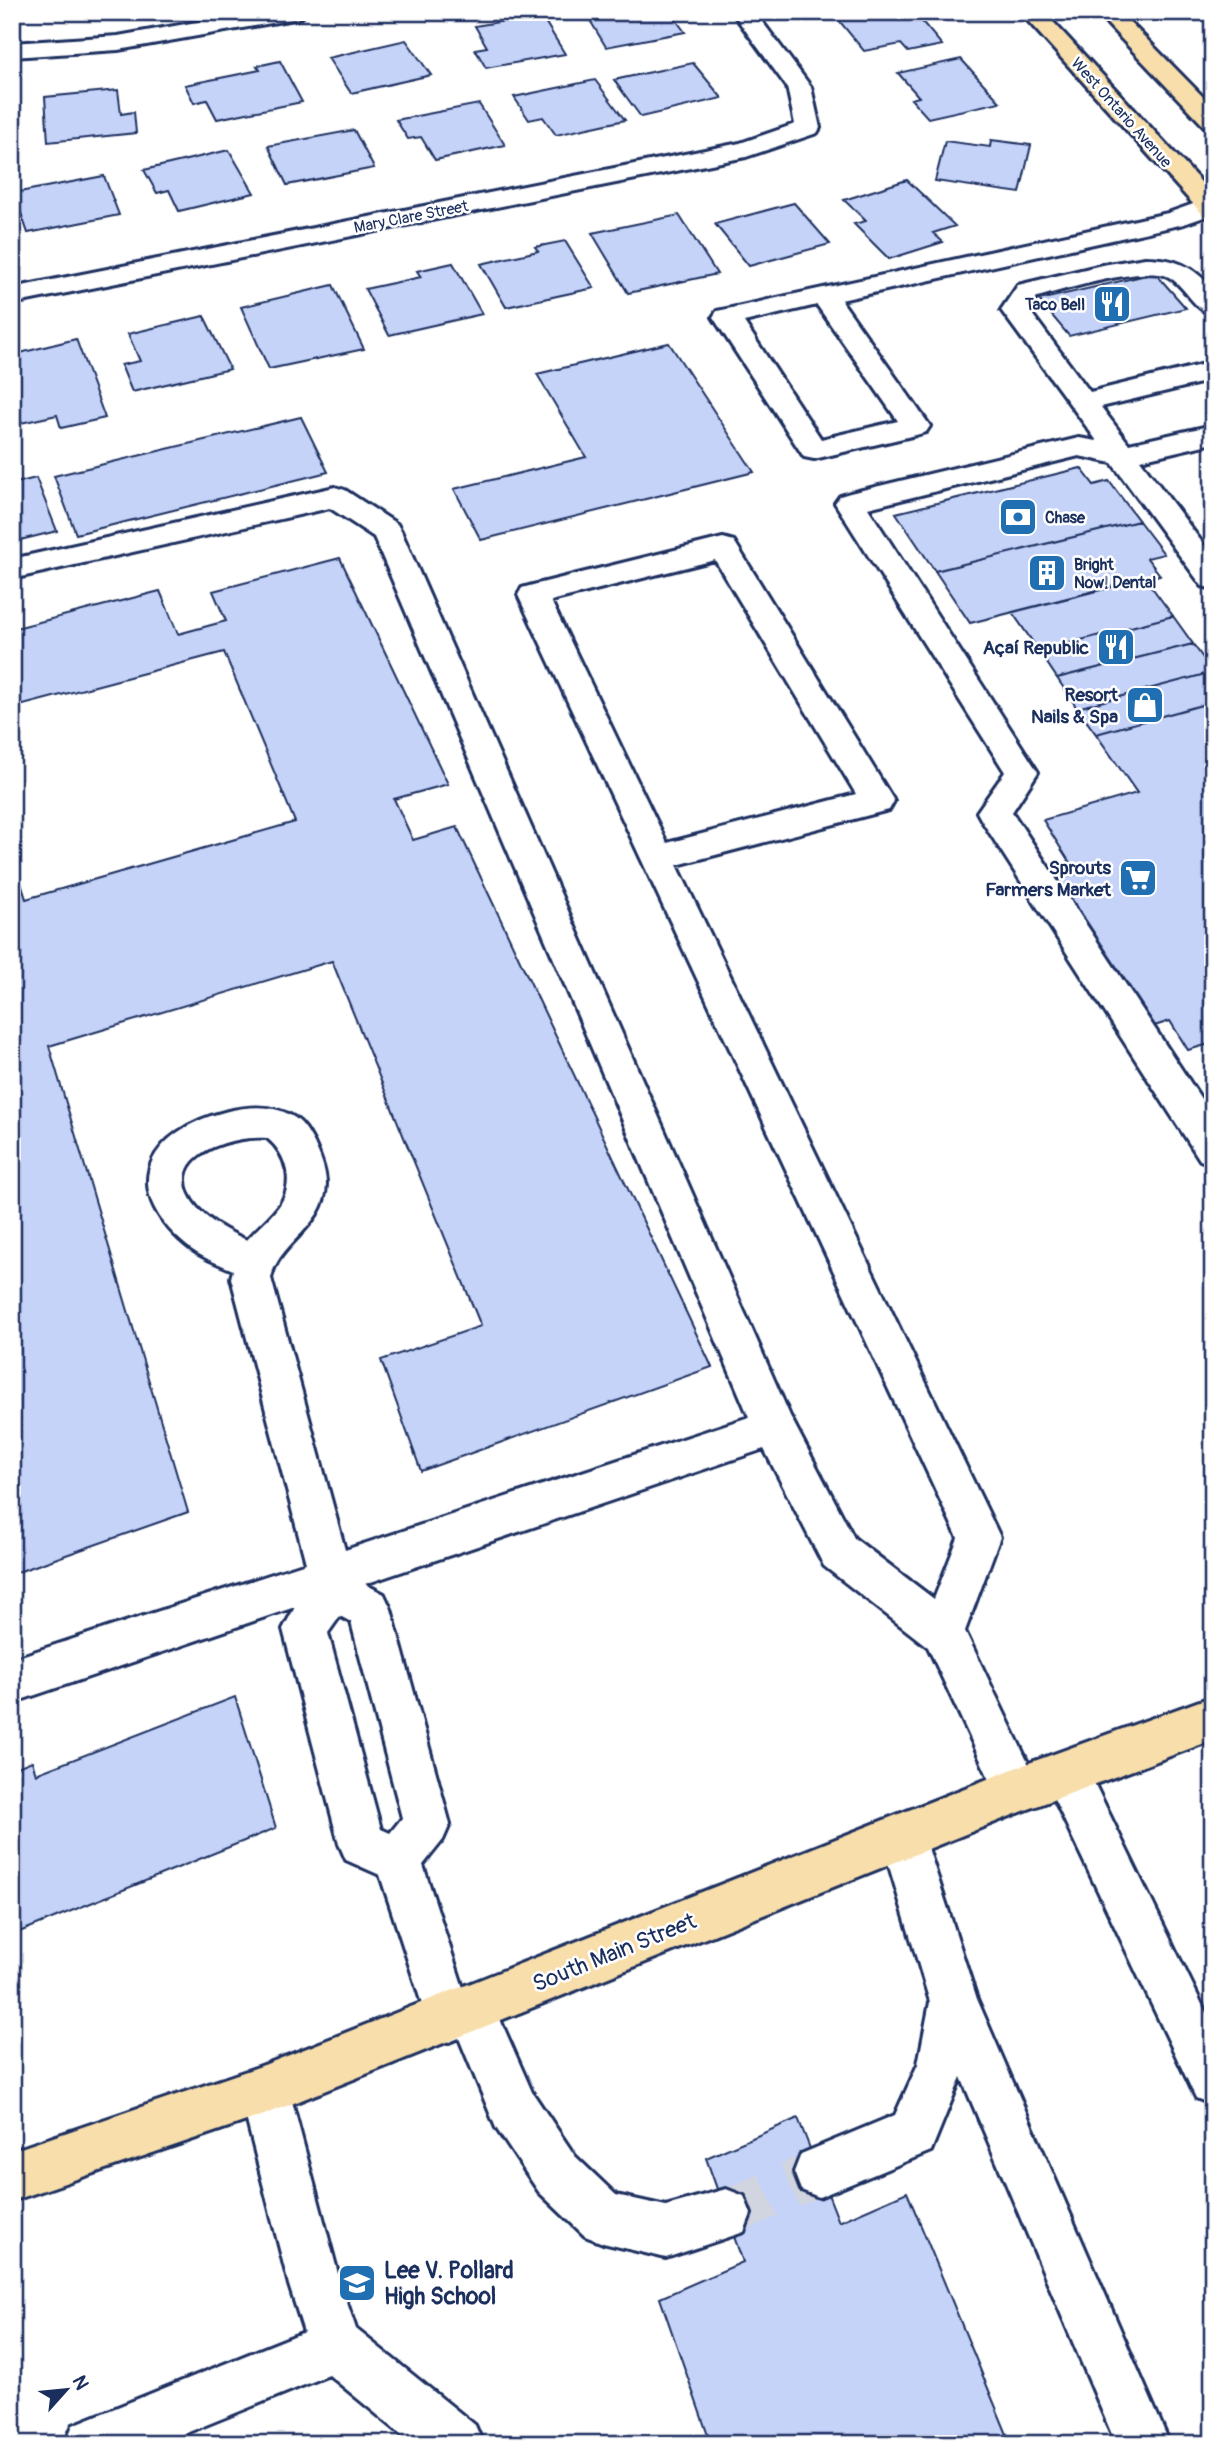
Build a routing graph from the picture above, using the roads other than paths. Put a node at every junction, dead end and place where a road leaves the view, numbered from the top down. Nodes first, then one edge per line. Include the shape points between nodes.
1 (294, 12) edge
2 (743, 12) edge
3 (1031, 12) edge
4 (1107, 12) edge
5 (12, 50) edge
6 (1213, 121) edge
7 (1211, 208) edge
8 (12, 296) edge
9 (824, 296) junction
10 (1213, 307) edge
11 (1213, 371) edge
12 (1081, 403) junction
13 (1213, 434) edge
14 (1121, 455) junction
15 (12, 569) edge
16 (1213, 579) edge
17 (657, 858) junction
18 (1202, 1108) edge
19 (1213, 1149) edge
20 (255, 1262) dead end
21 (774, 1427) junction
22 (332, 1583) junction
23 (943, 1632) junction
24 (12, 1681) edge
25 (1213, 1718) edge
26 (1066, 1774) junction
27 (1018, 1790) junction
28 (903, 1836) junction
29 (398, 1859) junction
30 (954, 2002) junction
31 (460, 2014) junction
32 (1213, 2081) edge
33 (264, 2090) junction
34 (819, 2172) tunnel mouth
35 (12, 2176) edge
36 (726, 2214) tunnel mouth
37 (335, 2346) junction
38 (92, 2444) edge
39 (456, 2444) edge
40 (1143, 2444) edge

1 - 5 street via 118,43
2 - 8 street, Mary Clare Street via 799,87 808,128 746,149
3 - 7 main road, West Ontario Avenue
4 - 6 main road
7 - 9 street
9 - 9 street via 727,317 814,450 916,426
10 - 12 street via 1173,268 1147,264 1027,291 1015,310
11 - 12 street
12 - 14 street
13 - 14 street
14 - 16 street
14 - 18 street via 1079,447 850,503 1023,772 994,812
15 - 21 street via 335,497 386,531
17 - 17 street via 877,801 723,548 533,595
17 - 23 street via 979,1537
18 - 19 street
20 - 22 street via 251,1278 255,1296
21 - 22 street
21 - 23 street via 839,1552
22 - 24 street
22 - 29 street via 369,1609 427,1824
22 - 29 street via 305,1629 362,1844
23 - 27 street
25 - 26 main road, South Main Street
26 - 27 main road, South Main Street
26 - 32 street
27 - 28 main road, South Main Street
28 - 30 street
28 - 31 main road, South Main Street
29 - 31 street
30 - 34 street via 942,2065 913,2133
30 - 40 street
31 - 33 main road, South Main Street
31 - 36 street via 514,2110 557,2174 603,2218 666,2232
33 - 35 main road, South Main Street
33 - 37 street
37 - 38 street
37 - 39 street

